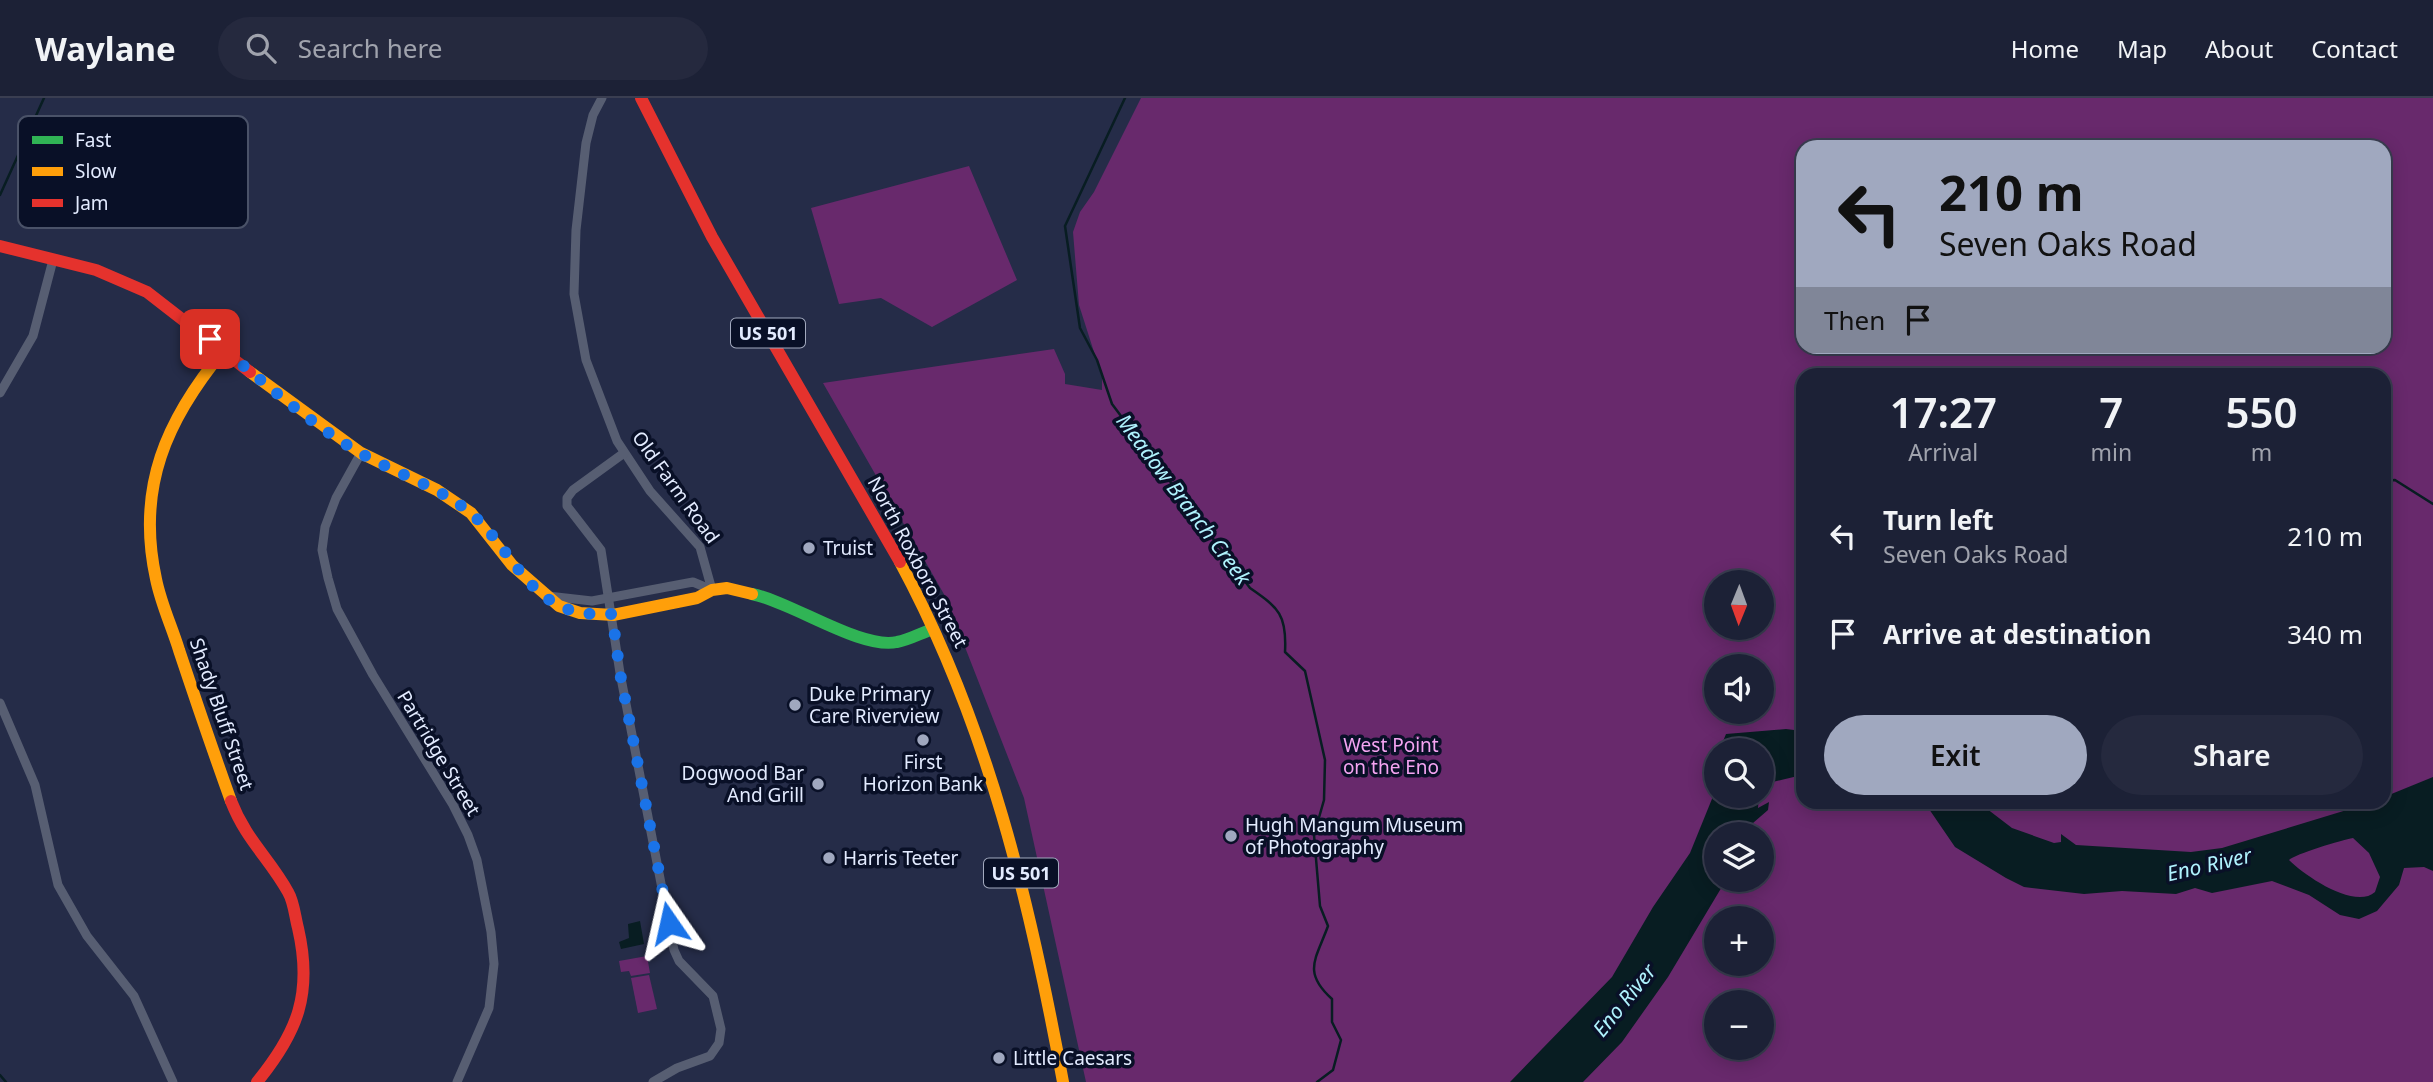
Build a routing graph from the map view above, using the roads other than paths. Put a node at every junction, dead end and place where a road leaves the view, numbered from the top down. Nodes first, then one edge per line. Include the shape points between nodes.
1 (602, 98) edge
2 (641, 98) edge
3 (0, 246) edge
4 (53, 260) junction
5 (224, 350) junction
6 (0, 393) edge
7 (361, 453) junction
8 (624, 453) junction
9 (712, 590) junction
10 (548, 596) junction
11 (610, 599) junction
12 (612, 614) junction
13 (933, 629) junction
14 (0, 703) edge
15 (173, 1082) edge
16 (257, 1082) edge
17 (457, 1082) edge
18 (653, 1082) edge
19 (1063, 1082) edge

1 - 8 street, Old Farm Road via 591,123 580,179 574,294 591,377
2 - 13 main road, North Roxboro Street / US 501
3 - 4 main road
4 - 5 main road via 112,275 147,292
4 - 6 street via 33,336
5 - 7 main road via 302,414
5 - 16 main road, Shady Bluff Street via 185,399 162,443 154,473 150,531 157,582 235,811 252,844 289,893 302,939 305,969 297,1021 283,1050
7 - 10 main road via 437,490 471,513 512,565
7 - 17 street, Partridge Street via 335,498 325,527 328,578 337,609 468,835 491,932 494,964 489,1008
8 - 9 street, Old Farm Road via 663,507 700,547
8 - 11 street via 567,498 569,509 601,550
9 - 11 street via 693,582
9 - 12 main road via 697,598
9 - 13 main road via 761,594 869,642 895,643
10 - 11 street
10 - 12 main road via 559,606 580,613
11 - 12 street
12 - 18 street via 674,950 713,996 721,1029 713,1054
13 - 19 main road, North Roxboro Street / US 501 via 975,729 1019,862
14 - 15 street via 35,785 58,885 82,929 134,996

